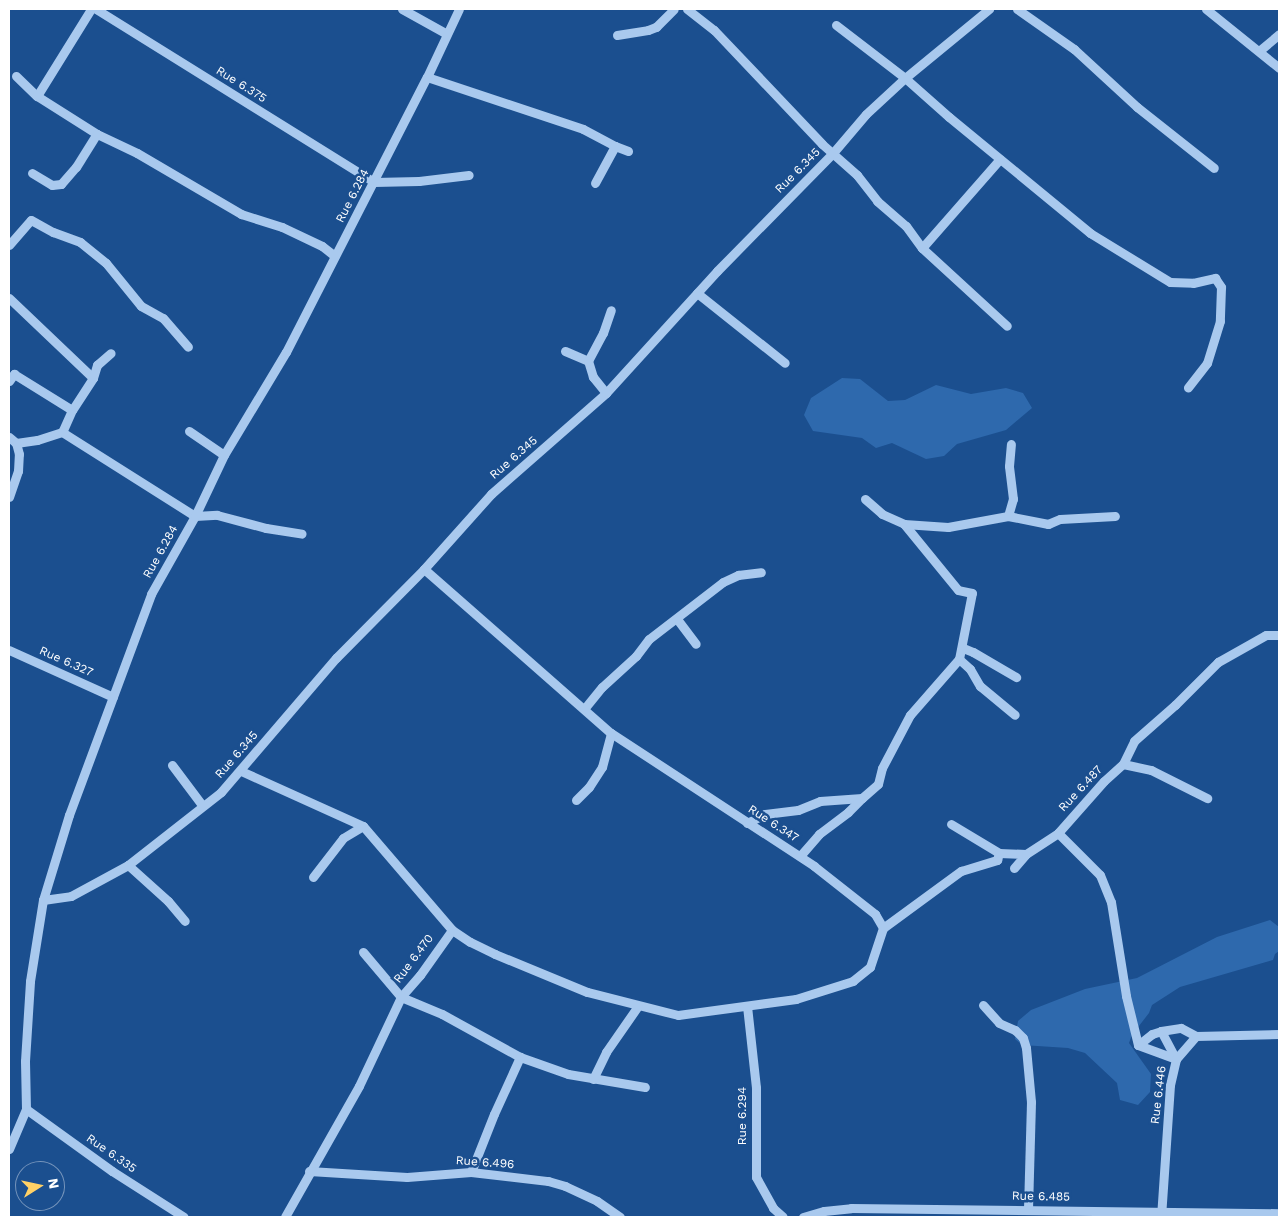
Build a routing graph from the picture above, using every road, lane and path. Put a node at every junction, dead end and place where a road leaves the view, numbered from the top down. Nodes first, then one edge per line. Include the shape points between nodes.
1 (91, 9) edge
2 (96, 9) edge
3 (402, 9) edge
4 (459, 9) edge
5 (674, 9) edge
6 (687, 9) edge
7 (989, 9) edge
8 (1017, 9) edge
9 (1206, 9) edge
10 (836, 25) dead end
11 (447, 34) junction
12 (617, 34) dead end
13 (1279, 34) edge
14 (1259, 51) junction
15 (1279, 68) edge
16 (16, 76) dead end
17 (427, 77) junction
18 (905, 78) junction
19 (38, 96) junction
20 (97, 134) junction
21 (615, 146) junction
22 (628, 151) dead end
23 (832, 154) junction
24 (1000, 159) junction
25 (1214, 168) dead end
26 (32, 173) dead end
27 (469, 176) dead end
28 (374, 182) junction
29 (595, 183) dead end
30 (9, 245) edge
31 (922, 248) junction
32 (335, 256) junction
33 (697, 293) junction
34 (9, 298) edge
35 (611, 310) dead end
36 (1008, 326) dead end
37 (188, 347) dead end
38 (565, 351) dead end
39 (110, 353) dead end
40 (588, 361) junction
41 (786, 363) dead end
42 (93, 378) junction
43 (9, 381) edge
44 (1188, 387) dead end
45 (606, 393) junction
46 (72, 410) junction
47 (189, 431) dead end
48 (62, 432) junction
49 (13, 440) edge
50 (1011, 444) dead end
51 (224, 455) junction
52 (9, 497) edge
53 (865, 499) dead end
54 (195, 516) junction
55 (1008, 516) junction
56 (1115, 516) dead end
57 (904, 524) junction
58 (302, 534) dead end
59 (424, 569) junction
60 (761, 572) dead end
61 (677, 619) junction
62 (1279, 635) edge
63 (696, 644) dead end
64 (963, 648) junction
65 (9, 650) edge
66 (959, 659) junction
67 (1016, 678) dead end
68 (113, 697) junction
69 (584, 709) junction
70 (1014, 715) dead end
71 (611, 733) junction
72 (1123, 764) junction
73 (172, 765) dead end
74 (241, 771) junction
75 (862, 798) junction
76 (1207, 798) dead end
77 (576, 800) dead end
78 (202, 805) junction
79 (747, 823) junction
80 (951, 824) dead end
81 (363, 826) junction
82 (1058, 833) junction
83 (999, 853) junction
84 (1026, 854) junction
85 (800, 856) junction
86 (128, 865) junction
87 (1014, 868) dead end
88 (313, 877) dead end
89 (43, 900) junction
90 (185, 922) dead end
91 (883, 928) junction
92 (452, 930) junction
93 (363, 952) dead end
94 (401, 997) junction
95 (983, 1005) dead end
96 (638, 1006) junction
97 (746, 1006) junction
98 (1161, 1031) junction
99 (1279, 1034) edge
100 (1196, 1036) junction
101 (1138, 1045) junction
102 (520, 1057) junction
103 (1176, 1059) junction
104 (593, 1079) junction
105 (644, 1087) dead end
106 (26, 1110) junction
107 (9, 1149) edge
108 (309, 1171) junction
109 (471, 1172) junction
110 (1028, 1209) junction
111 (1279, 1213) edge
112 (1161, 1215) edge
113 (184, 1217) edge
114 (285, 1217) edge
115 (620, 1217) edge
116 (783, 1217) edge
117 (803, 1217) edge

1 - 19 street
2 - 28 street, Rue 6.375
3 - 11 street
4 - 11 street, Rue 6.284
5 - 12 street via 656,27
6 - 23 street via 714,30
7 - 18 street, Rue 6.345
8 - 25 street via 1074,49 1137,107
9 - 14 street
10 - 18 street
11 - 17 street, Rue 6.284
13 - 14 street
14 - 15 street
16 - 19 street
17 - 21 street via 584,130
17 - 28 street, Rue 6.284
18 - 23 street, Rue 6.345 via 866,114
18 - 24 street
19 - 20 street
20 - 26 street via 61,184 52,185
20 - 32 street via 137,153 241,214 282,227 322,246
21 - 22 street
21 - 29 street
23 - 31 street via 906,226
23 - 33 street, Rue 6.345 via 721,272
24 - 31 street
24 - 44 street via 1090,233 1170,282 1215,278 1221,287 1220,321 1207,363
27 - 28 street
28 - 32 street, Rue 6.284
30 - 37 street via 30,220 80,242 106,263 141,306 163,318
31 - 36 street
32 - 51 street, Rue 6.284 via 286,352
33 - 41 street
33 - 45 street, Rue 6.345
34 - 42 street
35 - 40 street
38 - 40 street
39 - 42 street via 97,364
40 - 45 street via 592,377
42 - 46 street
43 - 46 street via 14,374
45 - 59 street, Rue 6.345 via 491,494
46 - 48 street
47 - 51 street
48 - 49 street via 37,440
48 - 54 street
49 - 52 street via 19,454 18,471
50 - 55 street via 1009,466 1013,499
51 - 54 street, Rue 6.284
53 - 57 street via 882,514
54 - 58 street via 217,515
54 - 68 street, Rue 6.284 via 151,594
55 - 56 street via 1048,524 1060,519
55 - 57 street via 948,527
57 - 64 street via 958,590 972,593
59 - 69 street, Rue 6.347
59 - 74 street, Rue 6.345 via 336,658
60 - 61 street via 738,575 723,582
61 - 63 street
61 - 69 street via 649,639
62 - 72 street, Rue 6.487 via 1266,635 1218,662 1134,741
64 - 66 street
64 - 67 street
65 - 68 street, Rue 6.327
66 - 70 street via 970,669 980,686
66 - 75 street via 910,715 882,768 878,784
68 - 89 street, Rue 6.284 via 69,815
69 - 71 street, Rue 6.347
71 - 77 street via 602,767
71 - 79 street, Rue 6.347
72 - 76 street via 1151,770
72 - 82 street, Rue 6.487
73 - 78 street
74 - 78 street, Rue 6.345 via 221,792
74 - 81 street, Rue 6.470
75 - 79 street via 820,801 798,810 765,814
75 - 85 street via 819,834
78 - 86 street, Rue 6.345 via 173,832
79 - 85 street, Rue 6.347
80 - 83 street
81 - 88 street via 343,838
81 - 92 street, Rue 6.470
82 - 84 street, Rue 6.487
82 - 101 street via 1100,875 1110,902
83 - 84 street
83 - 91 street via 997,860 961,871
84 - 87 street, Rue 6.487
85 - 91 street, Rue 6.347 via 875,914
86 - 89 street, Rue 6.345 via 71,896
86 - 90 street via 168,901
89 - 106 street, Rue 6.284 via 30,981 25,1061
91 - 97 street via 870,967 853,981 796,999
92 - 94 street, Rue 6.470
92 - 96 street via 478,946 537,972 588,992
93 - 94 street
94 - 102 street via 442,1014
94 - 108 street, Rue 6.470 via 359,1086
95 - 110 street via 999,1022 1023,1038 1026,1048 1031,1102
96 - 97 street via 678,1015
96 - 104 street via 606,1052
97 - 116 street, Rue 6.294 via 756,1088 756,1177 773,1208
98 - 100 street via 1181,1028
98 - 101 street
98 - 103 street
99 - 100 street
100 - 103 street, Rue 6.446
101 - 103 street
102 - 104 street
102 - 109 street
103 - 112 street, Rue 6.446 via 1170,1085
104 - 105 street
106 - 107 street, Rue 6.284
106 - 113 street, Rue 6.335
108 - 109 street, Rue 6.496 via 407,1177
108 - 114 street, Rue 6.470
109 - 115 street, Rue 6.496 via 565,1186 597,1201
110 - 112 street, Rue 6.485
110 - 117 street, Rue 6.485 via 851,1208 824,1210
111 - 112 street, Rue 6.485

